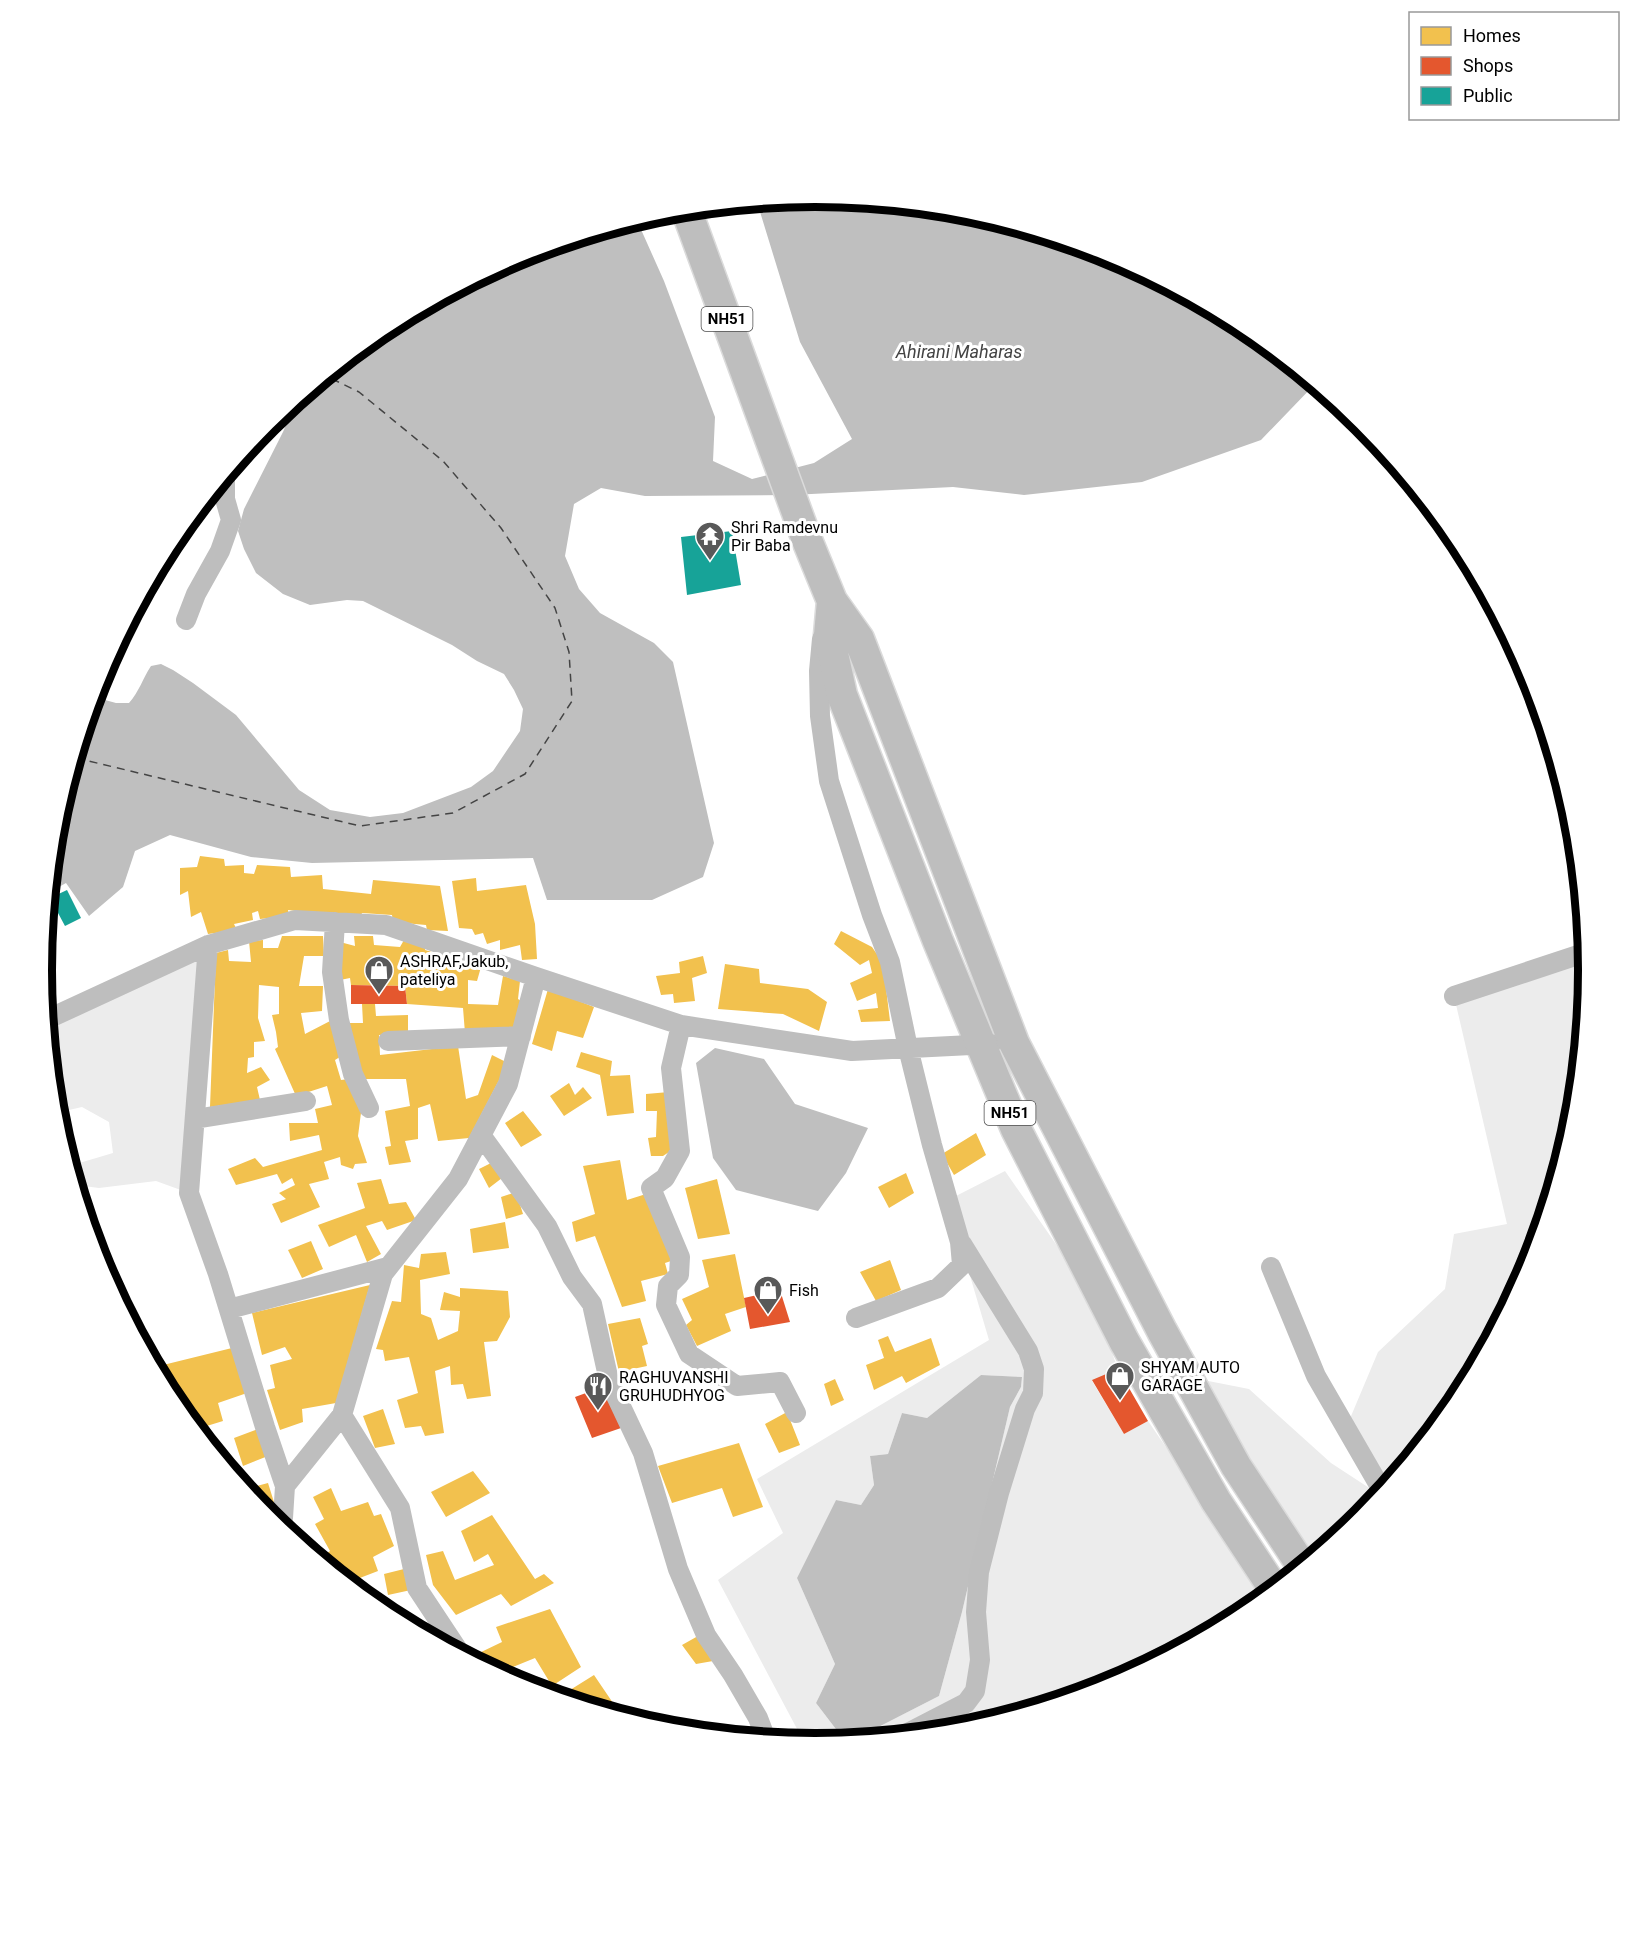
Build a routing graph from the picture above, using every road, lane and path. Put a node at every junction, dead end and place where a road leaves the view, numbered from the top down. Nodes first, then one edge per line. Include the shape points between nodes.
1 (689, 218) edge
2 (225, 488) edge
3 (832, 602) junction
4 (186, 620) dead end
5 (335, 922) junction
6 (208, 945) junction
7 (1578, 955) edge
8 (536, 977) junction
9 (1454, 996) dead end
10 (54, 1016) edge
11 (681, 1025) junction
12 (521, 1036) junction
13 (388, 1041) dead end
14 (1014, 1043) junction
15 (981, 1044) junction
16 (908, 1048) junction
17 (306, 1101) dead end
18 (369, 1108) dead end
19 (195, 1119) junction
20 (481, 1135) junction
21 (960, 1242) junction
22 (388, 1267) junction
23 (1271, 1267) dead end
24 (229, 1309) junction
25 (856, 1318) dead end
26 (796, 1413) dead end
27 (342, 1415) junction
28 (1379, 1484) edge
29 (285, 1486) junction
30 (283, 1517) edge
31 (1298, 1560) edge
32 (1270, 1582) edge
33 (451, 1640) edge
34 (923, 1725) edge
35 (762, 1731) edge

1 - 3 highway, NH51
2 - 4 street via 231,520
3 - 14 highway, NH51 via 859,639
3 - 15 highway, NH51 via 828,635 842,695
3 - 16 street via 823,632 819,671 820,716 829,780 890,962
5 - 6 street via 295,920
5 - 8 street via 387,925
5 - 18 street via 332,972 339,1020 353,1074
6 - 10 street
6 - 19 street
7 - 9 street
8 - 11 street
8 - 12 street
11 - 16 street via 852,1051
11 - 26 street via 671,1068 680,1151 665,1178 651,1188 680,1257 679,1275 668,1286 666,1305 689,1354 737,1386 780,1382
12 - 13 street
12 - 20 street via 508,1084
14 - 15 street
14 - 31 highway, NH51 via 1167,1341 1236,1466
15 - 16 street
15 - 32 highway, NH51 via 1016,1129 1124,1341 1216,1501
16 - 21 street
17 - 19 street
19 - 24 street via 189,1193
20 - 22 street via 458,1179
20 - 35 street via 547,1227 572,1277 592,1304 609,1381 643,1453 678,1569 706,1635
21 - 25 street via 962,1265 938,1288
21 - 34 street via 1028,1351 1034,1369 1033,1393 999,1494 979,1572 976,1612 980,1660 975,1691 966,1703
22 - 24 street
22 - 27 street
23 - 28 street via 1316,1376
24 - 29 street
27 - 29 street
27 - 33 street via 400,1508 417,1588
29 - 30 street

